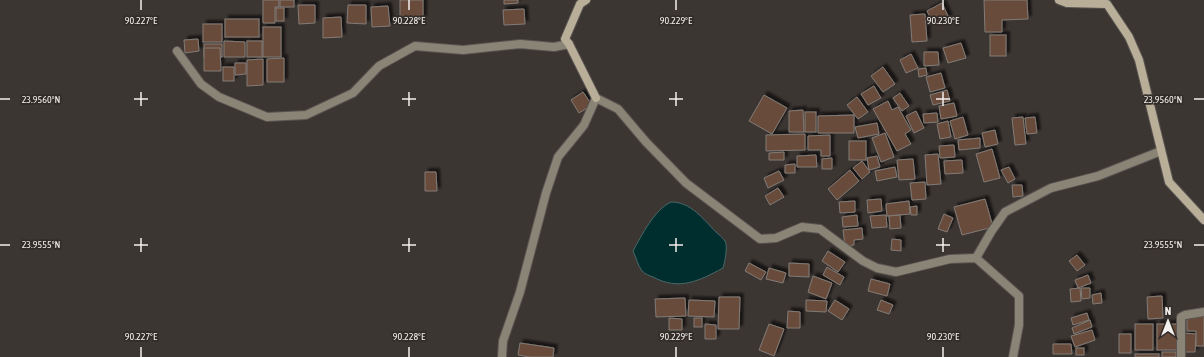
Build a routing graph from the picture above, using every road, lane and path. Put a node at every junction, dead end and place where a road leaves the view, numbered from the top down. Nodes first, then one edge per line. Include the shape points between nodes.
1 (1059, 0) edge
2 (581, 1) edge
3 (1109, 2) edge
4 (569, 44) junction
5 (177, 51) dead end
6 (596, 98) junction
7 (1161, 151) junction
8 (1204, 220) edge
9 (976, 258) junction
10 (1204, 312) edge
11 (502, 357) edge
12 (1013, 357) edge
13 (1180, 357) edge

1 - 3 street via 1068,3
2 - 4 street via 565,39
3 - 7 street via 1139,60
4 - 5 street via 554,47 520,44 462,50 415,46 379,66 353,93 306,115 267,117 219,97 201,84
4 - 6 street
6 - 9 street via 618,109 686,183 760,239 776,238 802,227 820,229 877,268 896,272 950,259
6 - 11 street via 584,125 558,157 520,292 503,340
7 - 8 street via 1169,182
7 - 9 street via 1098,176 1051,188 1005,212
9 - 12 street via 1019,296 1019,325
10 - 13 street via 1181,317

